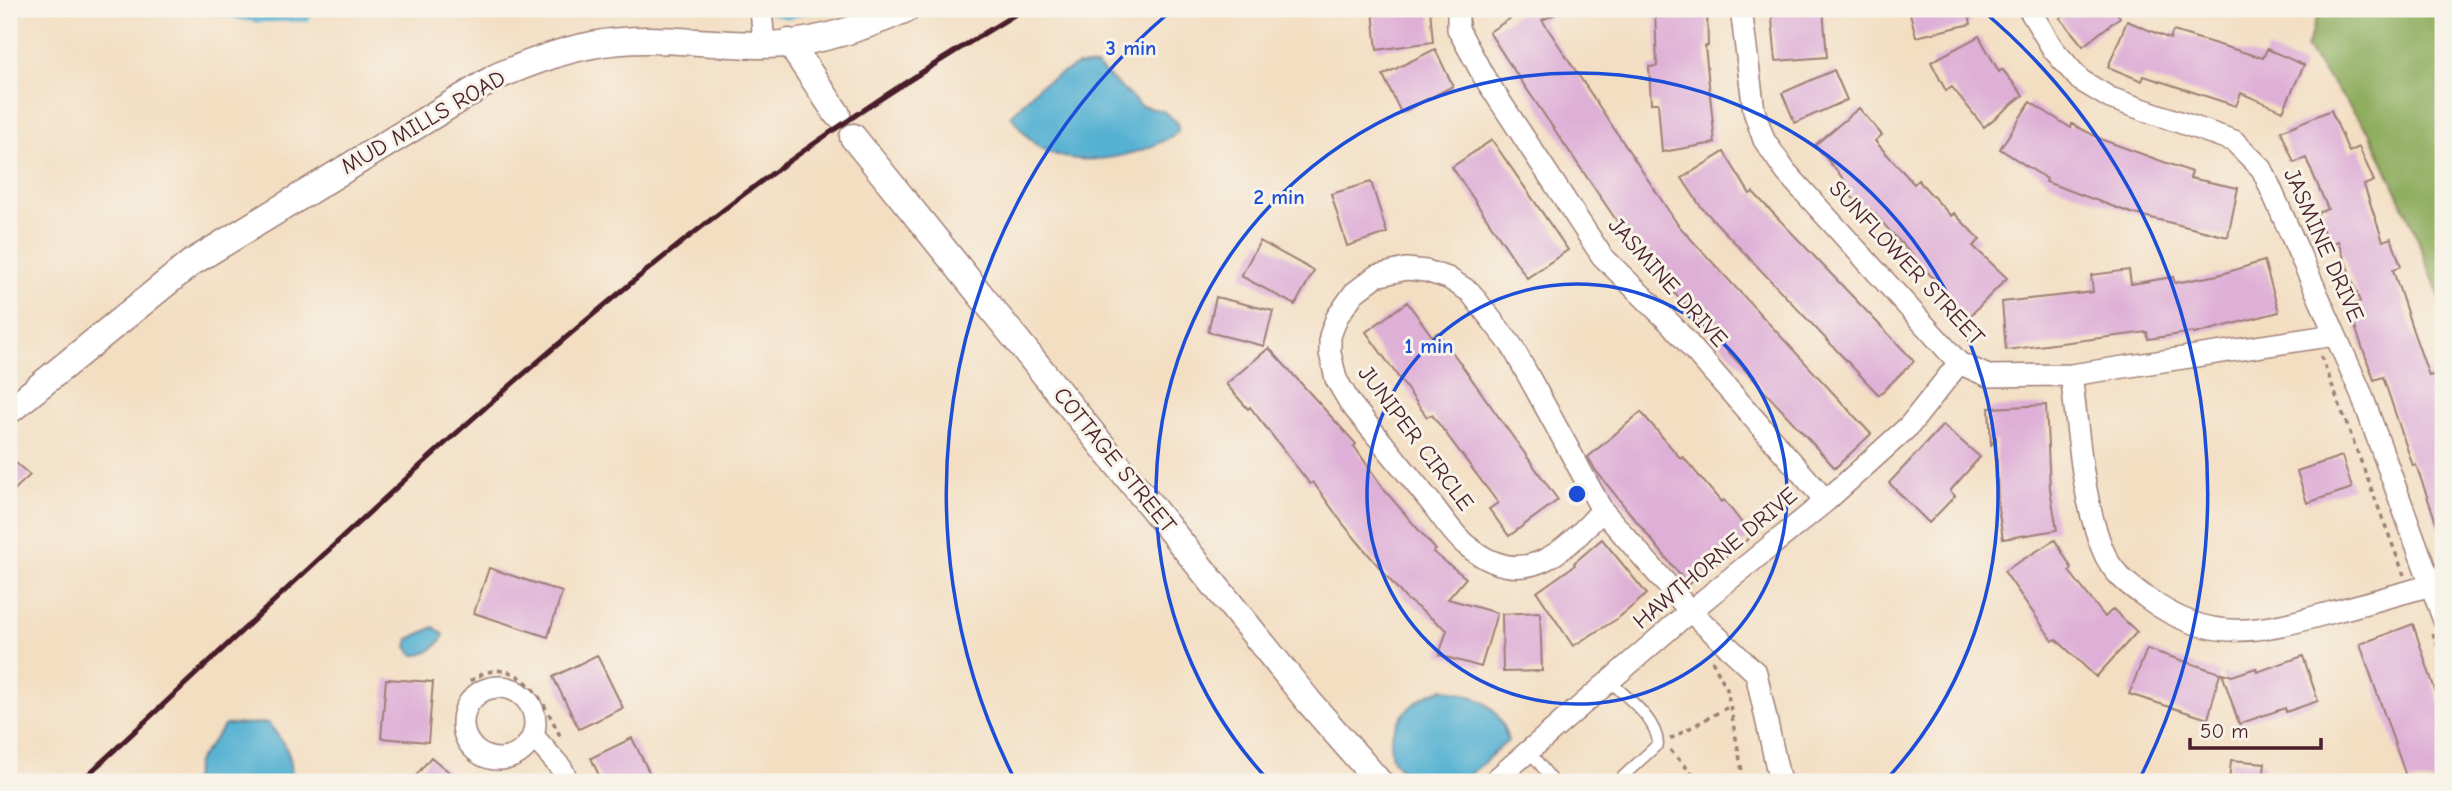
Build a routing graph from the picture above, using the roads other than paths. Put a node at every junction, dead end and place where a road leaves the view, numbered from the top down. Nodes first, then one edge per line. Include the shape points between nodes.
1 (906, 9) edge
2 (1458, 9) edge
3 (1741, 9) edge
4 (2029, 9) edge
5 (769, 29) edge
6 (837, 114) dead end
7 (853, 137) dead end
8 (2335, 335) junction
9 (1959, 363) junction
10 (2071, 375) junction
11 (9, 411) edge
12 (1826, 501) junction
13 (1602, 510) junction
14 (2431, 585) junction
15 (1690, 611) junction
16 (2443, 618) edge
17 (1610, 681) junction
18 (534, 737) dead end
19 (1529, 751) junction
20 (568, 782) edge
21 (1379, 782) edge
22 (1493, 782) edge
23 (1554, 782) edge
24 (1616, 782) edge
25 (1780, 782) edge

1 - 5 street, MUD MILLS ROAD via 825,37
2 - 12 street, JASMINE DRIVE via 1458,29 1484,77 1602,256 1672,325
3 - 9 street, SUNFLOWER STREET via 1754,111 1764,140 1786,172
4 - 8 street, JASMINE DRIVE via 2053,49 2080,80 2110,98 2234,141 2250,153 2262,169
5 - 6 street
5 - 11 street, MUD MILLS ROAD via 592,45 496,77 191,264
7 - 21 street, COTTAGE STREET via 1310,703
8 - 10 street, SUNFLOWER STREET
8 - 14 street, JASMINE DRIVE
9 - 10 street, SUNFLOWER STREET via 1988,376
9 - 12 street, HAWTHORNE DRIVE via 1909,426
10 - 14 street via 2089,508 2103,550 2118,577 2162,609 2186,622 2219,630 2263,631
12 - 15 street, HAWTHORNE DRIVE
13 - 13 street, JUNIPER CIRCLE via 1567,548 1521,567 1491,562 1464,544 1335,379 1330,336 1354,293 1376,276 1406,269 1448,278 1470,292 1512,346
13 - 15 street, JUNIPER CIRCLE
14 - 16 street, JASMINE DRIVE
15 - 17 street, HAWTHORNE DRIVE
15 - 25 street, JUNIPER CIRCLE via 1756,673
17 - 19 street, HAWTHORNE DRIVE
17 - 24 lane via 1653,725 1658,744
18 - 20 street
19 - 22 street, HAWTHORNE DRIVE
19 - 23 lane

